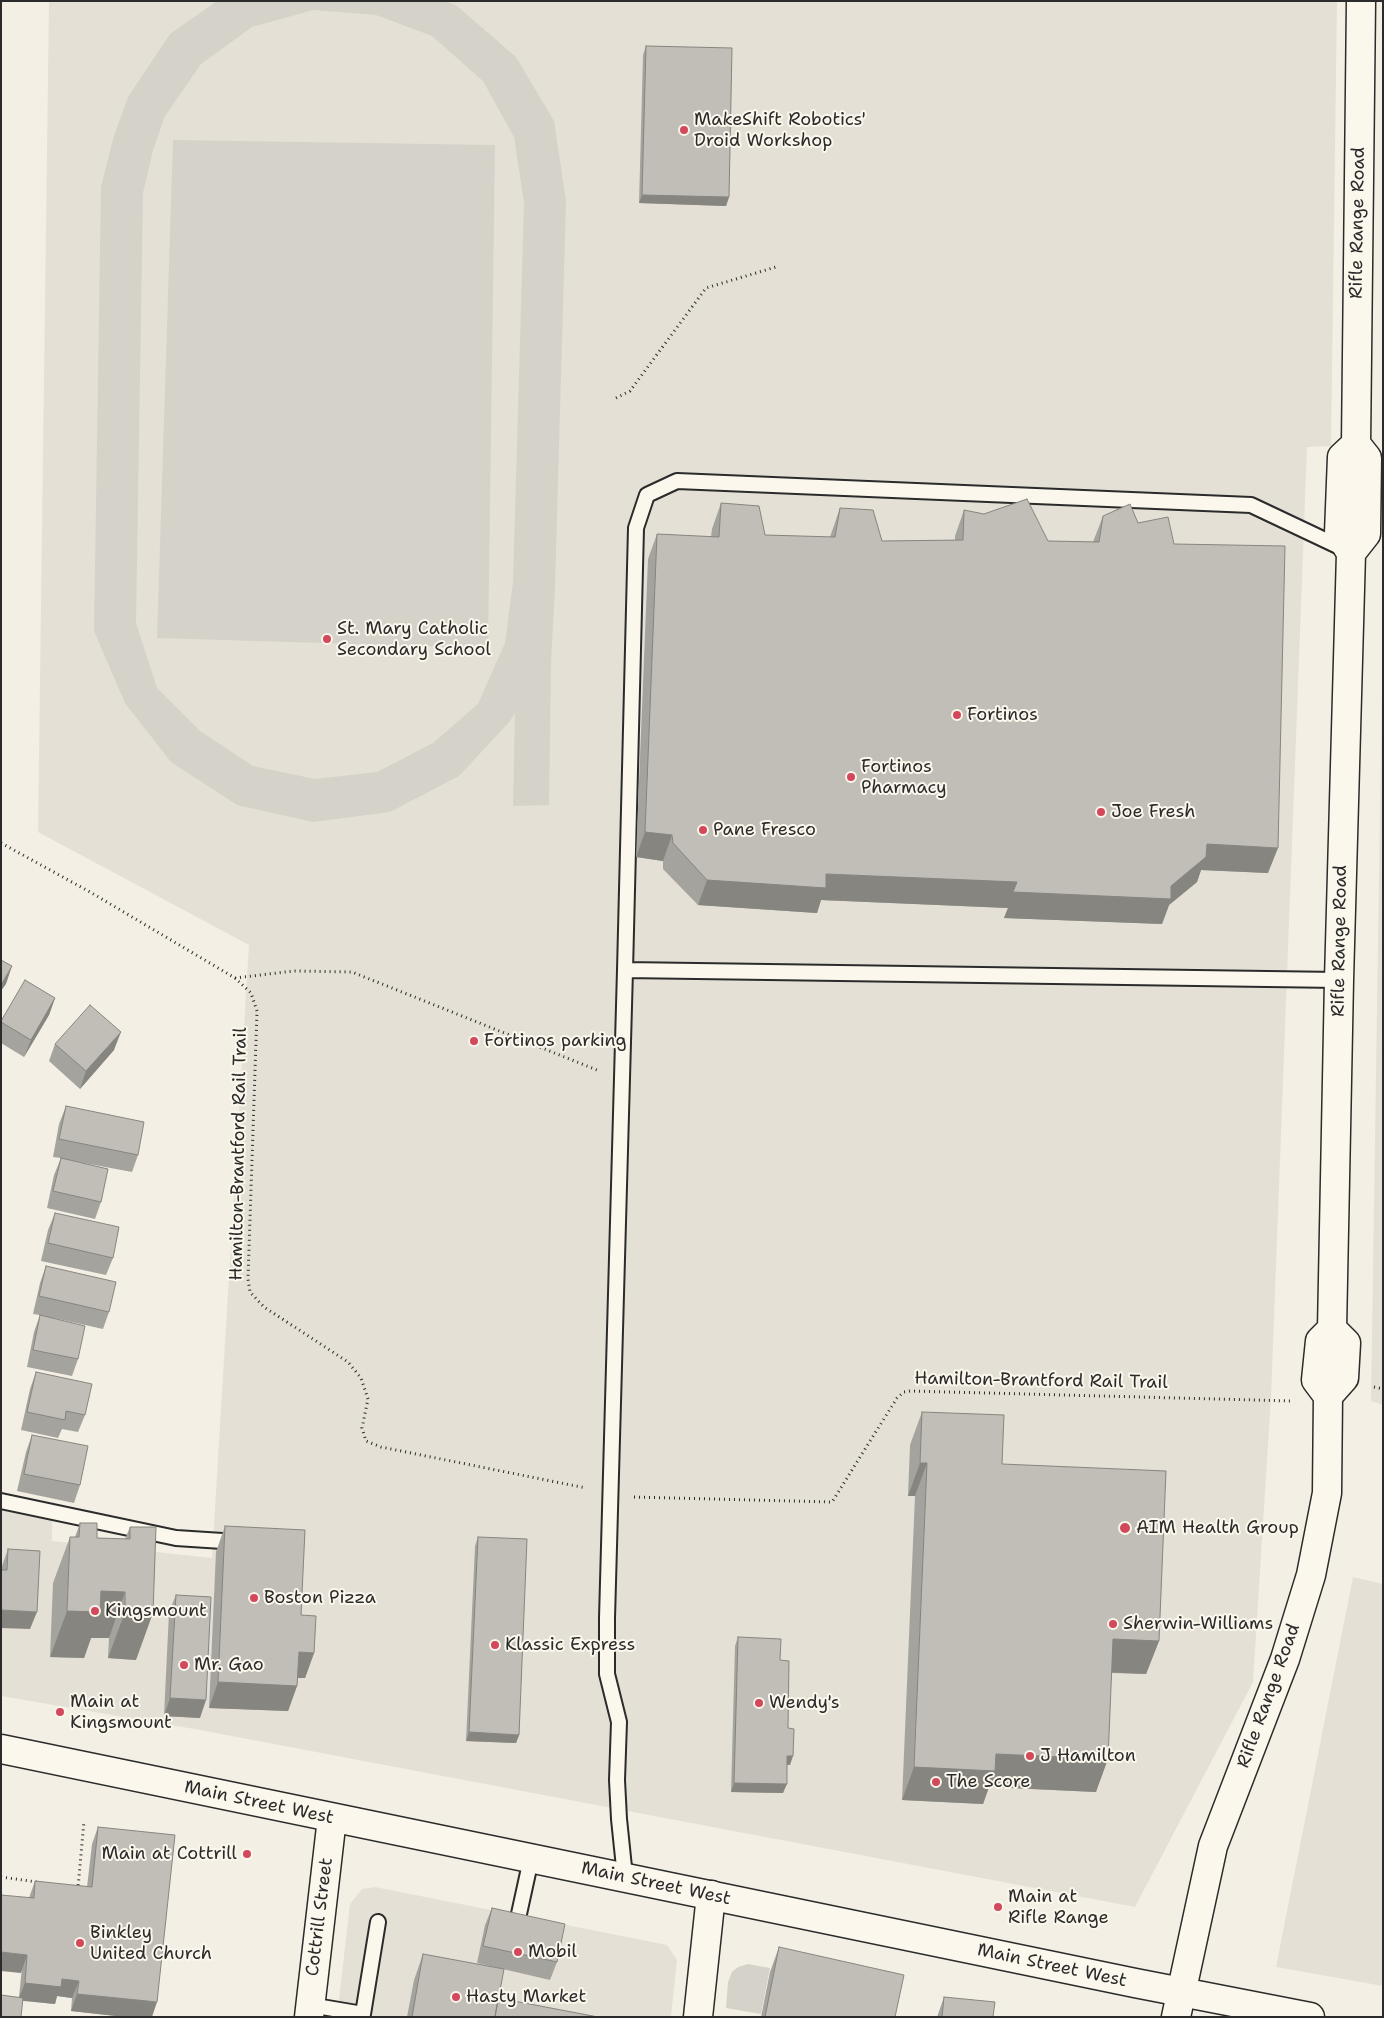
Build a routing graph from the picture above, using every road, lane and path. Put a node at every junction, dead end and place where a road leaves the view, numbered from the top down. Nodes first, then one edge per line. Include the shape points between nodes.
1 (1362, 1) edge
2 (776, 267) dead end
3 (616, 398) dead end
4 (1351, 553) junction
5 (1, 844) edge
6 (626, 970) junction
7 (235, 978) junction
8 (1339, 980) junction
9 (622, 1076) junction
10 (1328, 1396) junction
11 (590, 1489) dead end
12 (632, 1497) dead end
13 (1, 1501) edge
14 (254, 1543) edge
15 (1, 1750) edge
16 (332, 1818) junction
17 (84, 1821) dead end
18 (531, 1859) junction
19 (1, 1877) edge
20 (625, 1877) junction
21 (40, 1882) edge
22 (68, 1886) edge
23 (711, 1895) junction
24 (378, 1922) dead end
25 (517, 1923) edge
26 (1179, 2004) edge
27 (309, 2011) edge
28 (698, 2017) edge
29 (1310, 2017) edge

1 - 4 street, Rifle Range Road via 1356,444 1342,457 1339,533
2 - 3 path via 706,288 630,392
4 - 6 lane via 1251,505 677,482 647,495 636,528
4 - 8 street, Rifle Range Road
5 - 7 path via 90,892
6 - 8 lane
6 - 9 lane
7 - 9 path via 294,970 352,972 602,1072
7 - 11 path, Hamilton-Brantford Rail Trail via 252,993 257,1011 250,1292 264,1306 348,1362 361,1378 368,1399 362,1428 366,1441 381,1447
8 - 10 street, Rifle Range Road via 1332,1329 1320,1341 1316,1380
9 - 20 lane via 607,1674 619,1722 619,1819
10 - 12 path, Hamilton-Brantford Rail Trail via 1298,1402 910,1391 897,1398 832,1502
10 - 26 street, Rifle Range Road via 1327,1493 1311,1574 1285,1659 1213,1846
13 - 14 lane via 176,1538
15 - 16 street, Main Street West
16 - 18 street, Main Street West
16 - 27 street, Cottrill Street
17 - 22 path via 78,1888
18 - 20 street, Main Street West
18 - 25 lane
19 - 21 path
20 - 23 street, Main Street West
23 - 26 street, Main Street West
23 - 28 street
24 - 27 lane via 363,2014
26 - 29 street, Main Street West

